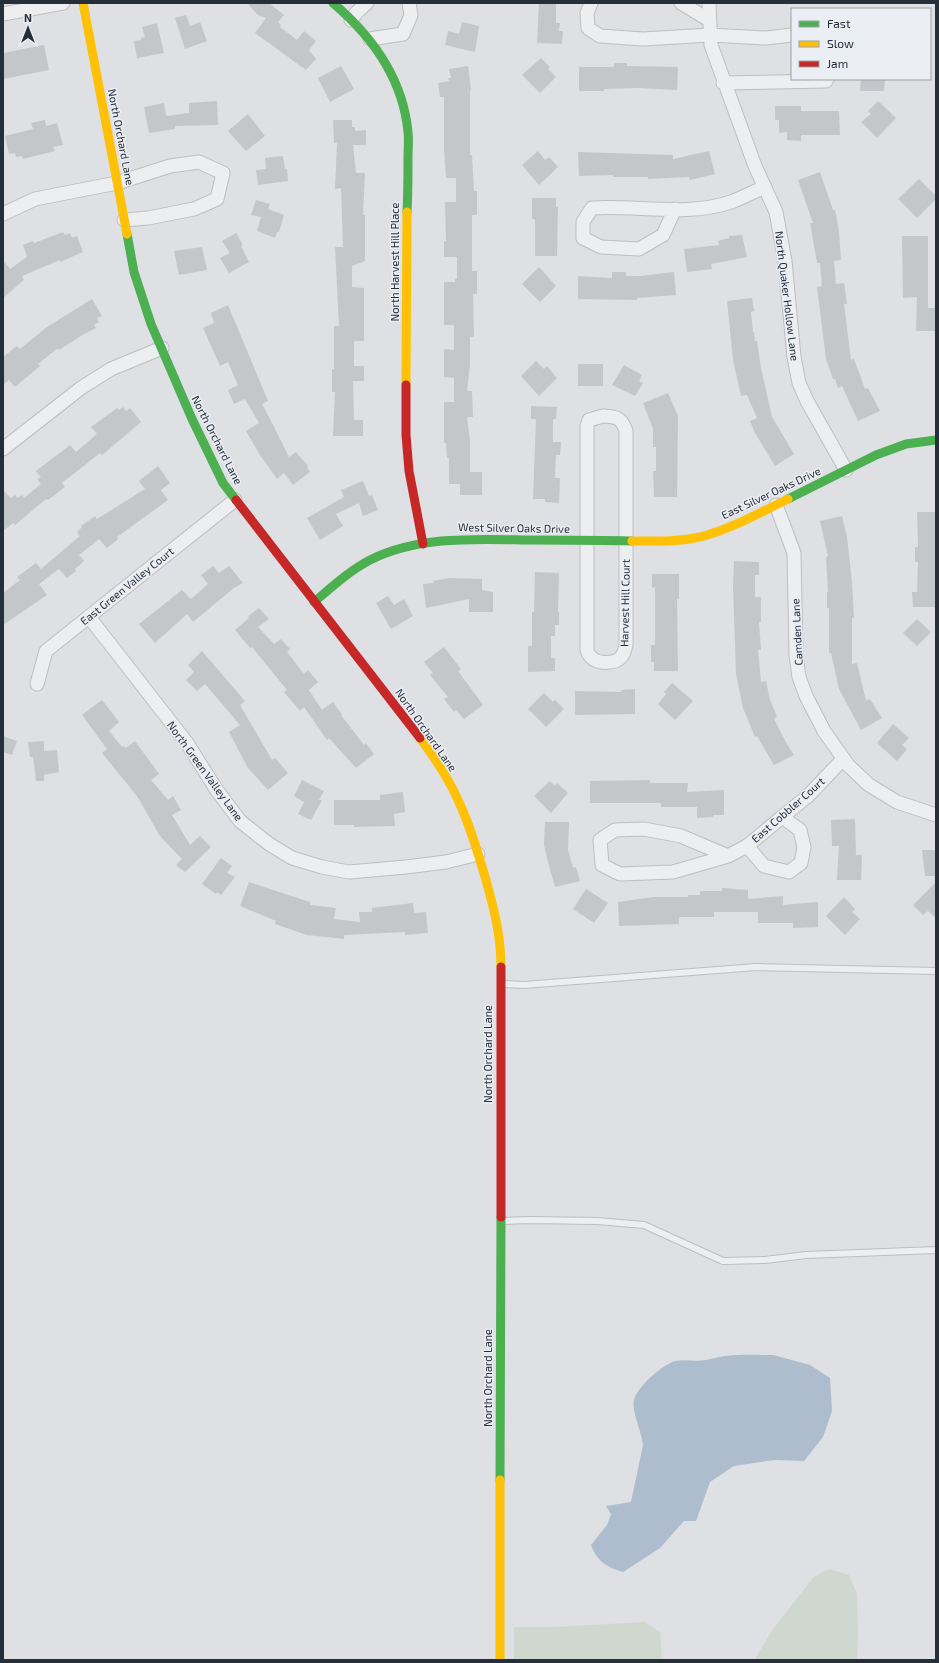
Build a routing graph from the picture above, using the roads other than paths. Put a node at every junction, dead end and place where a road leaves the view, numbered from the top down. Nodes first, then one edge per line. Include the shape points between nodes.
1 (63, 3) edge
2 (83, 3) edge
3 (333, 3) edge
4 (367, 3) edge
5 (410, 3) edge
6 (591, 3) edge
7 (681, 3) edge
8 (709, 3) edge
9 (3, 14) edge
10 (351, 20) junction
11 (709, 20) junction
12 (710, 35) junction
13 (791, 35) edge
14 (370, 39) junction
15 (827, 80) edge
16 (723, 83) junction
17 (117, 183) junction
18 (765, 187) junction
19 (675, 209) junction
20 (3, 214) edge
21 (124, 220) junction
22 (162, 348) junction
23 (936, 440) edge
24 (3, 449) edge
25 (846, 470) junction
26 (235, 500) junction
27 (776, 505) junction
28 (586, 541) junction
29 (626, 542) junction
30 (423, 544) junction
31 (314, 602) junction
32 (88, 617) junction
33 (37, 684) dead end
34 (844, 759) junction
35 (936, 816) edge
36 (782, 817) junction
37 (747, 846) junction
38 (478, 854) junction
39 (728, 856) junction
40 (936, 972) edge
41 (500, 983) junction
42 (500, 1222) junction
43 (936, 1250) edge
44 (500, 1660) edge

1 - 9 street
2 - 17 street, North Orchard Lane
3 - 10 street, North Harvest Hill Place
4 - 10 street
5 - 14 street via 411,15 403,34
6 - 12 street via 588,28 600,36 642,39
7 - 11 street
8 - 11 street, North Quaker Hollow Lane
10 - 14 street, North Harvest Hill Place
11 - 12 street, North Quaker Hollow Lane
12 - 13 street via 766,38
12 - 16 street, North Quaker Hollow Lane via 710,45
14 - 30 street, North Harvest Hill Place via 396,82 408,132 406,435 409,471
15 - 16 street
16 - 18 street, North Quaker Hollow Lane
17 - 20 street via 35,199
17 - 21 street, North Orchard Lane
17 - 21 street via 170,166 199,162 223,173 217,198 194,209
18 - 19 street via 730,202
18 - 25 street, North Quaker Hollow Lane via 776,212 785,261 794,357 799,383
19 - 19 street via 614,206 592,208 584,222 584,238 601,247 640,249 663,235
21 - 22 street, North Orchard Lane via 134,272
22 - 24 street via 111,369 81,388
22 - 26 street, North Orchard Lane via 223,484
23 - 25 street, East Silver Oaks Drive via 906,444
25 - 27 street, East Silver Oaks Drive
26 - 31 street, North Orchard Lane
26 - 32 street, East Green Valley Court
27 - 29 street, East Silver Oaks Drive via 738,524 699,537 664,542
27 - 34 street, Camden Lane via 794,553 796,655 799,677 824,730
28 - 29 street, East Silver Oaks Drive
28 - 29 street, Harvest Hill Court via 587,650 590,657 596,661 606,662 621,658 626,645
28 - 29 street, Harvest Hill Court via 587,426 589,420 604,416 619,419 626,431
28 - 30 street, West Silver Oaks Drive via 456,539
30 - 31 street, West Silver Oaks Drive via 379,556 352,572
31 - 38 street, North Orchard Lane via 438,763 458,800
32 - 33 street, East Green Valley Court via 46,651
32 - 38 street, North Green Valley Lane via 187,743 240,821 292,858 348,872 446,862
34 - 35 street, Camden Lane via 869,785 897,802
34 - 36 street, East Cobbler Court via 808,796
36 - 37 street, East Cobbler Court
36 - 37 street via 800,830 804,847 801,863 789,872 764,866
37 - 39 street, East Cobbler Court
38 - 41 street, North Orchard Lane via 497,920 501,951
39 - 39 street, East Cobbler Court via 673,872 620,874 602,865 600,840 615,830 644,829 681,836
40 - 41 lane via 756,967 524,985
41 - 42 street, North Orchard Lane
42 - 43 lane via 597,1221 644,1225 723,1261
42 - 44 street, North Orchard Lane

